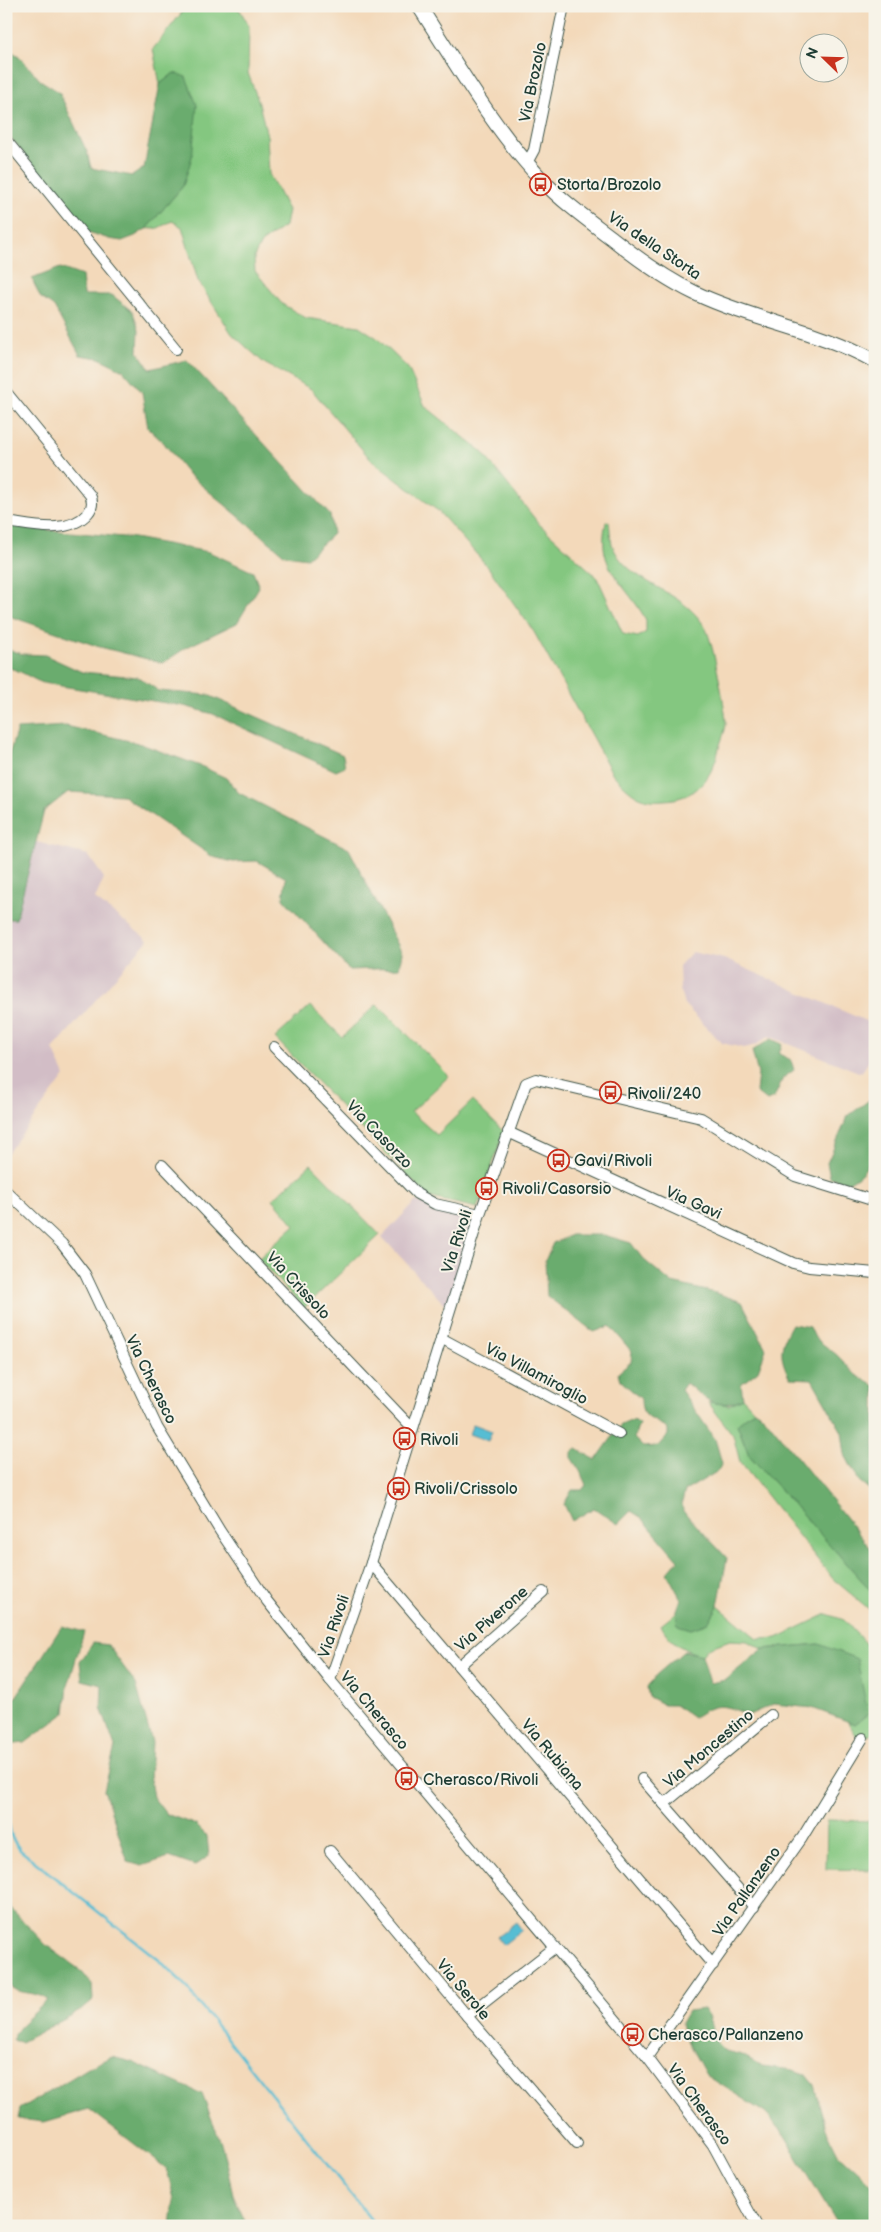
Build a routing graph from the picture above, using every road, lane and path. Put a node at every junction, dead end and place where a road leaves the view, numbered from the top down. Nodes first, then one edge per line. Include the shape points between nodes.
1 (419, 6) edge
2 (564, 6) edge
3 (6, 140) edge
4 (527, 163) junction
5 (176, 349) dead end
6 (875, 361) edge
7 (6, 392) edge
8 (6, 522) edge
9 (274, 1047) dead end
10 (508, 1132) junction
11 (162, 1165) dead end
12 (6, 1191) edge
13 (875, 1201) edge
14 (480, 1214) junction
15 (875, 1273) edge
16 (440, 1338) junction
17 (412, 1428) junction
18 (619, 1434) dead end
19 (371, 1562) junction
20 (543, 1592) dead end
21 (459, 1666) junction
22 (330, 1680) junction
23 (771, 1715) dead end
24 (863, 1738) dead end
25 (642, 1779) dead end
26 (664, 1804) junction
27 (330, 1851) dead end
28 (754, 1907) junction
29 (554, 1948) junction
30 (713, 1965) junction
31 (467, 2016) junction
32 (647, 2058) junction
33 (577, 2143) dead end
34 (757, 2226) edge

1 - 4 main road, Via della Storta via 494,121
2 - 4 street, Via Brozolo via 534,150
3 - 5 street
4 - 6 main road, Via della Storta via 570,206 632,254 693,292 737,311 810,331
7 - 8 street via 90,495 92,504 81,518 58,527
9 - 14 street, Via Casorzo via 417,1194 435,1204
10 - 13 street, Via Rivoli via 524,1086 531,1080 542,1080 702,1118 795,1176
10 - 14 street, Via Rivoli
10 - 15 street, Via Gavi via 793,1263
11 - 17 street, Via Crissolo
12 - 22 street, Via Cherasco via 62,1244 85,1274 157,1427 267,1601
14 - 16 street, Via Rivoli
16 - 17 street, Via Rivoli
16 - 18 street, Via Villamiroglio
17 - 19 street, Via Rivoli
19 - 21 street, Via Rubiana
19 - 22 street, Via Rivoli
20 - 21 street, Via Piverone
21 - 30 street, Via Rubiana
22 - 29 street, Via Cherasco
23 - 26 street, Via Moncestino
24 - 28 street, Via Pallanzeno via 802,1838
25 - 26 street
26 - 28 street
27 - 31 street, Via Serole
28 - 30 street, Via Pallanzeno
29 - 31 street
29 - 32 street, Via Cherasco
30 - 32 street, Via Pallanzeno
31 - 33 street, Via Serole
32 - 34 street, Via Cherasco via 713,2145

